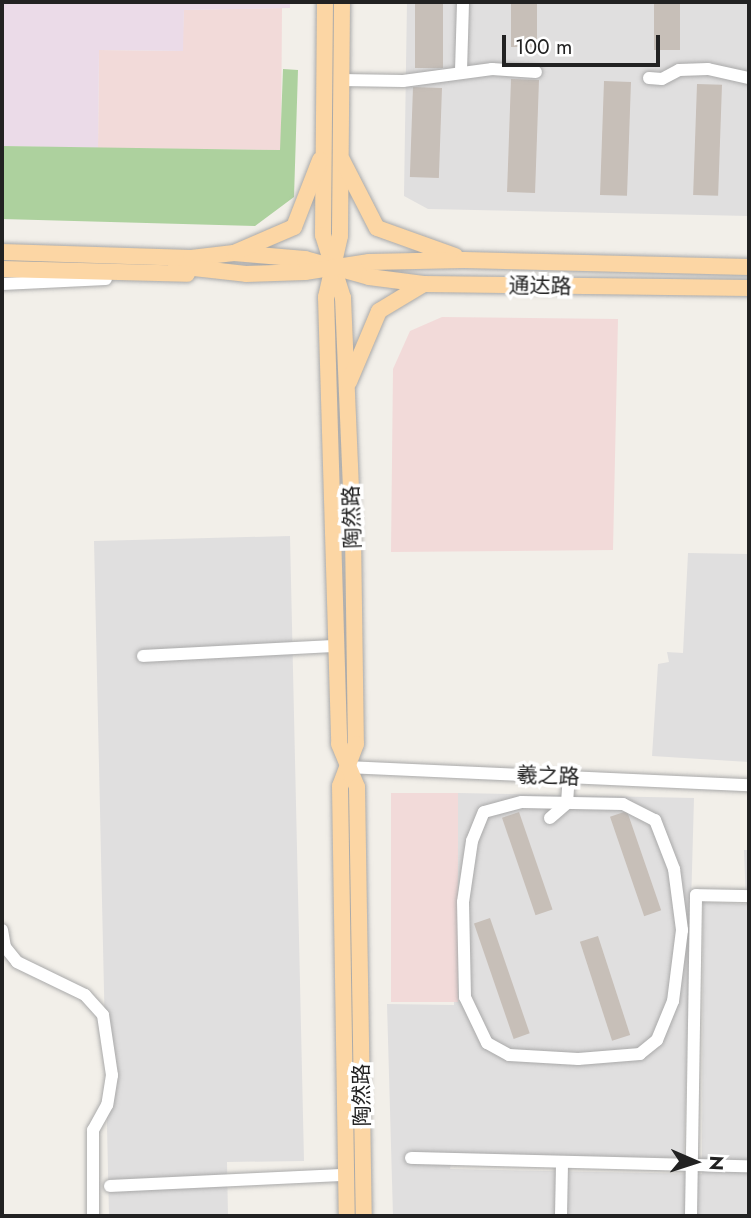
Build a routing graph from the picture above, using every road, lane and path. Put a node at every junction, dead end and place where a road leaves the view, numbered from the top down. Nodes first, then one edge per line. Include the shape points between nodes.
1 (325, 2) edge
2 (342, 2) edge
3 (463, 2) edge
4 (461, 71) junction
5 (536, 72) dead end
6 (649, 78) dead end
7 (749, 78) edge
8 (341, 80) junction
9 (324, 151) junction
10 (341, 158) junction
11 (2, 242) edge
12 (2, 252) edge
13 (217, 252) junction
14 (234, 253) junction
15 (464, 260) junction
16 (2, 262) edge
17 (749, 267) edge
18 (332, 268) junction
19 (2, 269) edge
20 (217, 272) junction
21 (189, 275) junction
22 (2, 284) edge
23 (424, 284) junction
24 (749, 288) edge
25 (347, 387) junction
26 (337, 646) junction
27 (143, 656) dead end
28 (346, 766) junction
29 (569, 777) junction
30 (749, 785) edge
31 (567, 803) junction
32 (550, 818) dead end
33 (749, 896) edge
34 (2, 930) edge
35 (411, 1158) dead end
36 (562, 1162) junction
37 (692, 1166) junction
38 (749, 1166) edge
39 (346, 1175) junction
40 (110, 1186) dead end
41 (93, 1216) edge
42 (347, 1216) edge
43 (364, 1216) edge
44 (561, 1216) edge
45 (691, 1216) edge

1 - 9 main road, 陶然路
2 - 8 main road, 陶然路
3 - 4 street
4 - 5 street
4 - 8 street via 403,81
6 - 7 street via 708,69
8 - 10 main road, 陶然路
9 - 14 main road via 294,227
9 - 18 main road, 陶然路 via 323,235
10 - 15 main road via 377,228
10 - 18 main road, 陶然路 via 340,236
11 - 13 main road via 189,247
12 - 13 main road, 通达路 via 191,258
13 - 14 main road, 通达路
14 - 18 main road, 通达路 via 305,259
15 - 17 main road, 通达路
15 - 18 main road, 通达路
16 - 20 main road, 通达路 via 192,267
18 - 20 main road, 通达路
18 - 23 main road, 通达路
18 - 25 main road, 陶然路 via 343,298
18 - 26 main road, 陶然路 via 326,297
19 - 21 main road
20 - 21 main road
21 - 22 street
23 - 24 main road, 通达路
23 - 25 main road via 379,312
25 - 28 main road, 陶然路 via 356,744
26 - 27 street
26 - 28 main road, 陶然路 via 339,744
28 - 29 street, 羲之路
28 - 39 main road, 陶然路 via 340,786
28 - 43 main road, 陶然路 via 357,787
29 - 30 street, 羲之路
29 - 31 street
31 - 31 street via 522,802 484,812 472,841 463,902 465,997 487,1043 509,1055 578,1059 640,1054 657,1040 673,1001 682,930 674,869 655,820 624,804
31 - 32 street
33 - 37 street via 696,895
34 - 41 street via 5,947 17,962 85,995 103,1015 113,1075 107,1105 93,1130
35 - 36 street
36 - 37 street
36 - 44 street
37 - 38 street
37 - 45 street
39 - 40 street
39 - 42 main road, 陶然路

